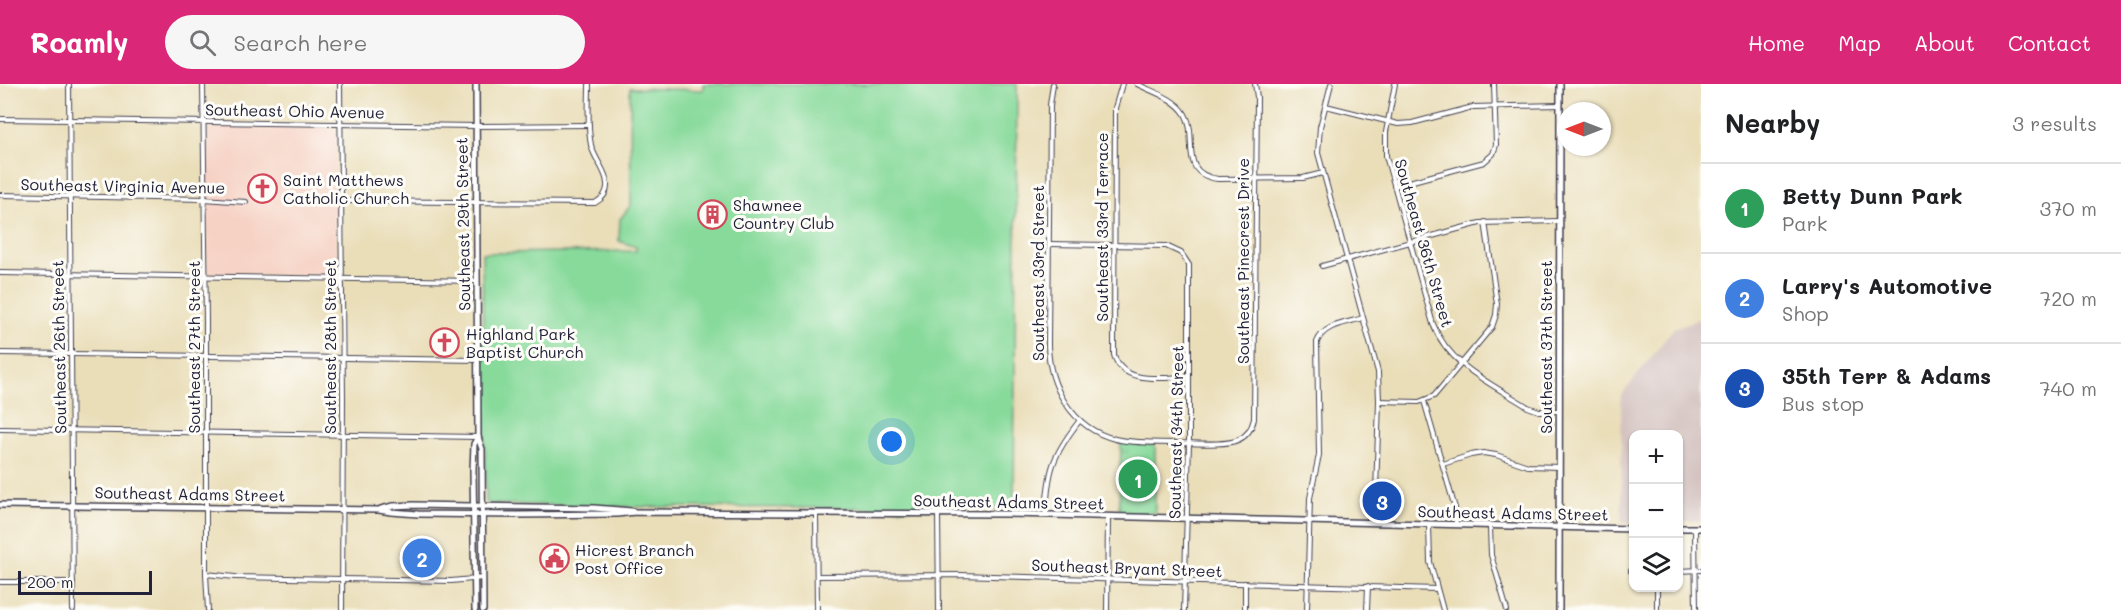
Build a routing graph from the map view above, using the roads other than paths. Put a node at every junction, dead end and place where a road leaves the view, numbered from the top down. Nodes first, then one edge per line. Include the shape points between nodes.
1 (69, 84) edge
2 (203, 84) edge
3 (340, 84) edge
4 (476, 84) edge
5 (589, 84) edge
6 (1053, 84) edge
7 (1122, 84) edge
8 (1137, 84) edge
9 (1255, 84) edge
10 (1331, 84) edge
11 (1395, 84) edge
12 (1494, 84) edge
13 (1560, 84) edge
14 (1560, 102) edge
15 (1495, 105) junction
16 (1557, 105) edge
17 (1326, 106) junction
18 (0, 118) edge
19 (69, 120) junction
20 (204, 122) junction
21 (1388, 123) junction
22 (341, 124) junction
23 (589, 125) junction
24 (476, 126) junction
25 (1560, 156) edge
26 (1323, 173) junction
27 (1256, 178) junction
28 (1394, 186) junction
29 (0, 195) edge
30 (69, 196) junction
31 (204, 199) junction
32 (341, 201) junction
33 (246, 202) dead end
34 (476, 203) junction
35 (1560, 221) junction
36 (1485, 222) junction
37 (1410, 242) junction
38 (1049, 244) junction
39 (1114, 245) junction
40 (1347, 259) junction
41 (1322, 266) dead end
42 (0, 273) edge
43 (70, 274) junction
44 (205, 277) junction
45 (342, 280) junction
46 (477, 281) junction
47 (1363, 318) junction
48 (0, 353) edge
49 (71, 354) junction
50 (206, 356) junction
51 (342, 359) junction
52 (478, 360) junction
53 (1461, 364) junction
54 (1189, 377) junction
55 (1379, 401) junction
56 (1424, 401) junction
57 (1559, 411) junction
58 (1080, 420) junction
59 (0, 429) edge
60 (71, 431) junction
61 (207, 433) junction
62 (342, 435) junction
63 (1246, 435) joint
64 (478, 436) junction
65 (1189, 443) junction
66 (1443, 464) junction
67 (1559, 467) junction
68 (0, 505) edge
69 (72, 506) junction
70 (474, 506) junction
71 (482, 506) junction
72 (206, 507) junction
73 (342, 509) junction
74 (379, 510) junction
75 (635, 512) junction
76 (816, 513) junction
77 (474, 514) junction
78 (482, 514) junction
79 (938, 514) junction
80 (1046, 515) junction
81 (1108, 517) junction
82 (1187, 519) junction
83 (1309, 522) junction
84 (1375, 524) junction
85 (1429, 525) junction
86 (1456, 526) junction
87 (1490, 527) junction
88 (1559, 528) junction
89 (1698, 528) edge
90 (1629, 529) edge
91 (1698, 570) edge
92 (1683, 571) edge
93 (206, 574) junction
94 (939, 575) junction
95 (817, 576) junction
96 (474, 578) junction
97 (483, 578) junction
98 (342, 579) junction
99 (1107, 579) junction
100 (0, 582) edge
101 (73, 582) junction
102 (1184, 582) junction
103 (1245, 583) junction
104 (1307, 585) junction
105 (1368, 586) junction
106 (1437, 589) junction
107 (1657, 592) edge
108 (74, 610) edge
109 (208, 610) edge
110 (342, 610) edge
111 (475, 610) edge
112 (483, 610) edge
113 (817, 610) edge
114 (939, 610) edge
115 (1107, 610) edge
116 (1184, 610) edge
117 (1245, 610) edge
118 (1307, 610) edge
119 (1367, 610) edge
120 (1443, 610) edge
121 (1507, 610) edge
122 (1559, 610) edge
123 (1657, 610) edge
124 (1696, 610) edge

1 - 19 street, Southeast 26th Street
2 - 20 street, Southeast 27th Street
3 - 22 street, Southeast 28th Street
4 - 24 main road, Southeast 29th Street
5 - 23 street
6 - 38 street, Southeast 33rd Street
7 - 39 street, Southeast 33rd Terrace via 1115,108
8 - 27 street via 1171,100 1183,111 1190,126 1192,159 1201,173 1218,179
9 - 27 street, Southeast Pinecrest Drive
10 - 17 street
11 - 21 street, Southeast 36th Street
12 - 15 street
13 - 14 main road, Southeast 37th Street
15 - 16 street
15 - 21 street via 1466,108 1408,124
15 - 28 street via 1496,145 1490,158
17 - 21 street
17 - 26 street via 1318,138
18 - 19 street, Southeast Ohio Avenue
19 - 20 street, Southeast Ohio Avenue
19 - 30 street, Southeast 26th Street
20 - 22 street, Southeast Ohio Avenue
20 - 31 street, Southeast 27th Street
21 - 28 street, Southeast 36th Street via 1385,148
22 - 24 street, Southeast Ohio Avenue
22 - 32 street, Southeast 28th Street
23 - 24 street, Southeast Ohio Avenue
23 - 34 street via 591,147 607,183 603,197 590,203
24 - 34 main road, Southeast 29th Street
25 - 35 main road, Southeast 37th Street
26 - 27 street via 1303,178
26 - 40 street
27 - 63 street, Southeast Pinecrest Drive via 1254,419
28 - 37 street, Southeast 36th Street
29 - 30 street, Southeast Virginia Avenue
30 - 31 street, Southeast Virginia Avenue
30 - 43 street, Southeast 26th Street
31 - 33 street, Southeast Virginia Avenue
31 - 44 street, Southeast 27th Street
32 - 34 street
32 - 45 street, Southeast 28th Street
34 - 46 main road, Southeast 29th Street
35 - 36 street
35 - 57 main road, Southeast 37th Street
36 - 37 street
36 - 53 street via 1496,315 1490,331
37 - 40 street
37 - 53 street, Southeast 36th Street via 1435,330
38 - 39 street
38 - 58 street, Southeast 33rd Street via 1050,367 1060,396
39 - 54 street, Southeast 33rd Terrace via 1116,360 1128,374
39 - 54 street, Southeast 34th Street via 1166,246 1184,256 1190,271
40 - 41 street
40 - 47 street
42 - 43 street
43 - 44 street
43 - 49 street, Southeast 26th Street
44 - 45 street
44 - 50 street, Southeast 27th Street
45 - 46 street
45 - 51 street, Southeast 28th Street
46 - 52 main road, Southeast 29th Street
47 - 55 street via 1378,372
47 - 83 street via 1327,329 1317,342 1319,455
48 - 49 street
49 - 50 street
49 - 60 street, Southeast 26th Street
50 - 51 street
50 - 61 street, Southeast 27th Street
51 - 52 street
51 - 62 street, Southeast 28th Street
52 - 64 main road, Southeast 29th Street
53 - 56 street via 1436,394
53 - 57 street, Southeast 36th Street via 1528,407
54 - 65 street, Southeast 34th Street
55 - 56 street
55 - 84 street
56 - 66 street
57 - 67 main road, Southeast 37th Street
58 - 65 street, Southeast 33rd Street via 1117,440
58 - 80 street via 1053,459
59 - 60 street
60 - 61 street
60 - 69 street, Southeast 26th Street
61 - 62 street
61 - 72 street, Southeast 27th Street
62 - 64 street
62 - 73 street, Southeast 28th Street
63 - 65 street, Southeast 33rd Street via 1234,442
64 - 70 main road, Southeast 29th Street via 474,444
64 - 71 main road, Southeast 29th Street via 482,449
65 - 82 street, Southeast 34th Street
66 - 67 street via 1484,453 1528,466
66 - 86 street
67 - 88 main road, Southeast 37th Street
68 - 69 main road, Southeast Adams Street
69 - 72 main road, Southeast Adams Street
69 - 101 street, Southeast 26th Street
70 - 71 main road, Southeast Adams Street
70 - 74 main road, Southeast Adams Street via 400,506
70 - 77 main road, Southeast 29th Street
71 - 75 main road, Southeast Adams Street
71 - 78 main road, Southeast 29th Street
72 - 73 main road, Southeast Adams Street
72 - 93 street, Southeast 27th Street
73 - 74 main road, Southeast Adams Street
73 - 98 street, Southeast 28th Street
74 - 77 main road, Southeast Adams Street
75 - 76 main road, Southeast Adams Street
75 - 78 main road, Southeast Adams Street
76 - 79 main road, Southeast Adams Street
76 - 95 street
77 - 78 main road, Southeast Adams Street
77 - 96 main road, Southeast 29th Street
78 - 97 main road, Southeast 29th Street
79 - 80 main road, Southeast Adams Street
79 - 94 street
80 - 81 main road, Southeast Adams Street
81 - 82 main road, Southeast Adams Street
81 - 99 street
82 - 83 main road, Southeast Adams Street
82 - 102 street, Southeast 34th Street
83 - 84 main road, Southeast Adams Street
83 - 104 street
84 - 85 main road, Southeast Adams Street
85 - 86 main road, Southeast Adams Street
85 - 106 street via 1429,556
86 - 87 main road, Southeast Adams Street
87 - 88 main road, Southeast Adams Street
87 - 121 street via 1491,555
88 - 90 main road, Southeast Adams Street
88 - 122 main road, Southeast 37th Street
89 - 91 street
91 - 92 street
91 - 124 street
93 - 98 street
93 - 109 street, Southeast 27th Street
94 - 95 street, Southeast Bryant Street
94 - 99 street, Southeast Bryant Street
94 - 114 street
95 - 113 street
96 - 97 street
96 - 98 street
96 - 111 main road, Southeast 29th Street
97 - 112 main road, Southeast 29th Street
98 - 110 street, Southeast 28th Street
99 - 102 street, Southeast Bryant Street
99 - 115 street
100 - 101 street
101 - 108 street, Southeast 26th Street
102 - 103 street, Southeast Bryant Street
102 - 116 street, Southeast 34th Street
103 - 104 street, Southeast Bryant Street
103 - 117 street
104 - 105 street, Southeast Bryant Street
104 - 118 street
105 - 106 street, Southeast Bryant Street
105 - 119 street
106 - 120 street
107 - 123 street

